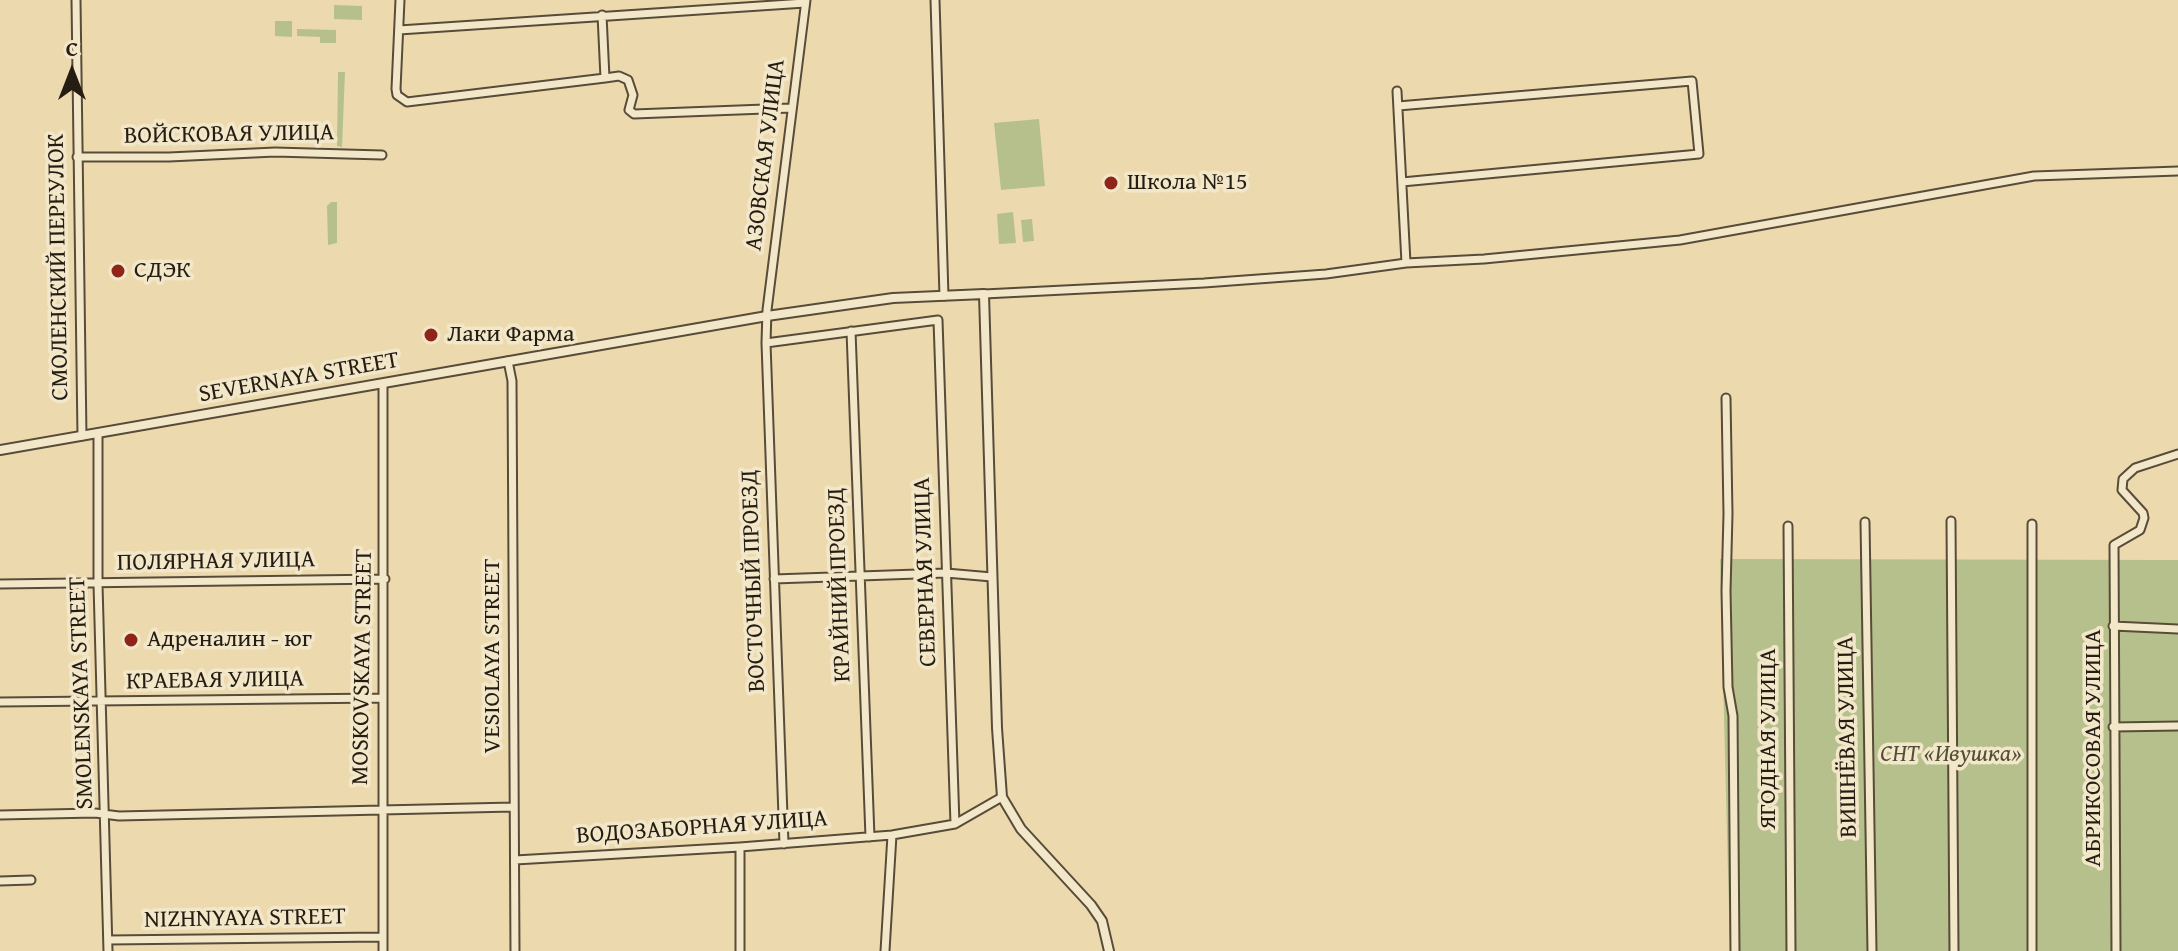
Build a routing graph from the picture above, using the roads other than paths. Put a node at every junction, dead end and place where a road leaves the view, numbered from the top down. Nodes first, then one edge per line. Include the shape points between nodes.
1 (76, 0) edge
2 (400, 0) edge
3 (935, 0) edge
4 (806, 2) edge
5 (602, 15) junction
6 (399, 30) junction
7 (605, 78) junction
8 (1397, 91) dead end
9 (1398, 106) junction
10 (791, 108) junction
11 (382, 155) dead end
12 (77, 157) junction
13 (2178, 171) edge
14 (1402, 182) junction
15 (1406, 263) junction
16 (984, 294) junction
17 (944, 296) junction
18 (767, 316) junction
19 (851, 331) junction
20 (766, 343) junction
21 (508, 361) junction
22 (383, 384) junction
23 (1726, 398) dead end
24 (98, 433) junction
25 (82, 436) junction
26 (0, 450) edge
27 (2178, 454) edge
28 (1951, 521) dead end
29 (1865, 522) dead end
30 (2032, 524) dead end
31 (1788, 526) dead end
32 (946, 573) junction
33 (860, 575) junction
34 (992, 577) junction
35 (385, 579) junction
36 (774, 579) junction
37 (0, 584) edge
38 (98, 584) junction
39 (2113, 626) junction
40 (2178, 629) edge
41 (383, 698) junction
42 (0, 702) edge
43 (103, 702) junction
44 (2178, 726) edge
45 (2113, 727) junction
46 (1002, 797) junction
47 (513, 807) junction
48 (382, 810) junction
49 (0, 815) edge
50 (105, 815) junction
51 (955, 824) junction
52 (892, 835) junction
53 (870, 837) junction
54 (784, 844) junction
55 (740, 847) junction
56 (515, 860) junction
57 (31, 880) dead end
58 (0, 881) edge
59 (382, 937) junction
60 (108, 940) junction
61 (108, 951) edge
62 (383, 951) edge
63 (515, 951) edge
64 (740, 951) edge
65 (885, 951) edge
66 (1109, 951) edge
67 (1735, 951) edge
68 (1791, 951) edge
69 (1872, 951) edge
70 (1954, 951) edge
71 (2032, 951) edge
72 (2116, 951) edge

1 - 12 street, СМОЛЕНСКИЙ ПЕРЕУЛОК
2 - 6 street
3 - 17 street
4 - 5 street
4 - 10 street, АЗОВСКАЯ УЛИЦА
5 - 6 street
5 - 7 street
6 - 7 street via 396,89 407,102
7 - 10 street via 628,80 633,95 629,110 640,115
8 - 9 street
9 - 14 street
9 - 14 street via 1692,81 1699,154
10 - 18 street, АЗОВСКАЯ УЛИЦА
11 - 12 street, ВОЙСКОВАЯ УЛИЦА
12 - 25 street, СМОЛЕНСКИЙ ПЕРЕУЛОК
13 - 15 street via 2034,176 1680,240
14 - 15 street
15 - 16 street via 1326,274
16 - 17 street, SEVERNAYA STREET
16 - 34 street
17 - 18 street, SEVERNAYA STREET
18 - 20 street, ВОСТОЧНЫЙ ПРОЕЗД
18 - 21 street, SEVERNAYA STREET
19 - 20 street
19 - 32 street, СЕВЕРНАЯ УЛИЦА via 938,320
19 - 33 street, КРАЙНИЙ ПРОЕЗД
20 - 36 street, ВОСТОЧНЫЙ ПРОЕЗД
21 - 22 street, SEVERNAYA STREET
21 - 47 street, VESIOLAYA STREET
22 - 24 street, SEVERNAYA STREET
22 - 35 street, MOSKOVSKAYA STREET
23 - 67 street
24 - 25 street, SEVERNAYA STREET
24 - 38 street, SMOLENSKAYA STREET
25 - 26 street, SEVERNAYA STREET
27 - 39 street, АБРИКОСОВАЯ УЛИЦА via 2135,468 2123,479 2122,490 2144,518 2140,530 2114,545
28 - 70 street
29 - 69 street, ВИШНЁВАЯ УЛИЦА
30 - 71 street
31 - 68 street, ЯГОДНАЯ УЛИЦА
32 - 33 street
32 - 34 street
32 - 51 street, СЕВЕРНАЯ УЛИЦА
33 - 36 street
33 - 53 street, КРАЙНИЙ ПРОЕЗД
34 - 46 street
35 - 38 street, ПОЛЯРНАЯ УЛИЦА
35 - 41 street, MOSKOVSKAYA STREET
36 - 54 street, ВОСТОЧНЫЙ ПРОЕЗД
37 - 38 street, ПОЛЯРНАЯ УЛИЦА
38 - 43 street, SMOLENSKAYA STREET
39 - 40 street
39 - 45 street, АБРИКОСОВАЯ УЛИЦА
41 - 43 street, КРАЕВАЯ УЛИЦА
41 - 48 street, MOSKOVSKAYA STREET
42 - 43 street, КРАЕВАЯ УЛИЦА
43 - 50 street, SMOLENSKAYA STREET
44 - 45 street
45 - 72 street, АБРИКОСОВАЯ УЛИЦА
46 - 51 street, ВОДОЗАБОРНАЯ УЛИЦА
46 - 66 street via 1021,829 1102,921
47 - 48 street
47 - 56 street, VESIOLAYA STREET
48 - 50 street
48 - 59 street, MOSKOVSKAYA STREET
49 - 50 street
50 - 60 street, SMOLENSKAYA STREET
51 - 52 street, ВОДОЗАБОРНАЯ УЛИЦА
52 - 53 street, ВОДОЗАБОРНАЯ УЛИЦА
52 - 65 street
53 - 54 street, ВОДОЗАБОРНАЯ УЛИЦА
54 - 55 street, ВОДОЗАБОРНАЯ УЛИЦА
55 - 56 street, ВОДОЗАБОРНАЯ УЛИЦА
55 - 64 street
56 - 63 street, VESIOLAYA STREET
57 - 58 street
59 - 60 street, NIZHNYAYA STREET
59 - 62 street, MOSKOVSKAYA STREET
60 - 61 street, SMOLENSKAYA STREET

